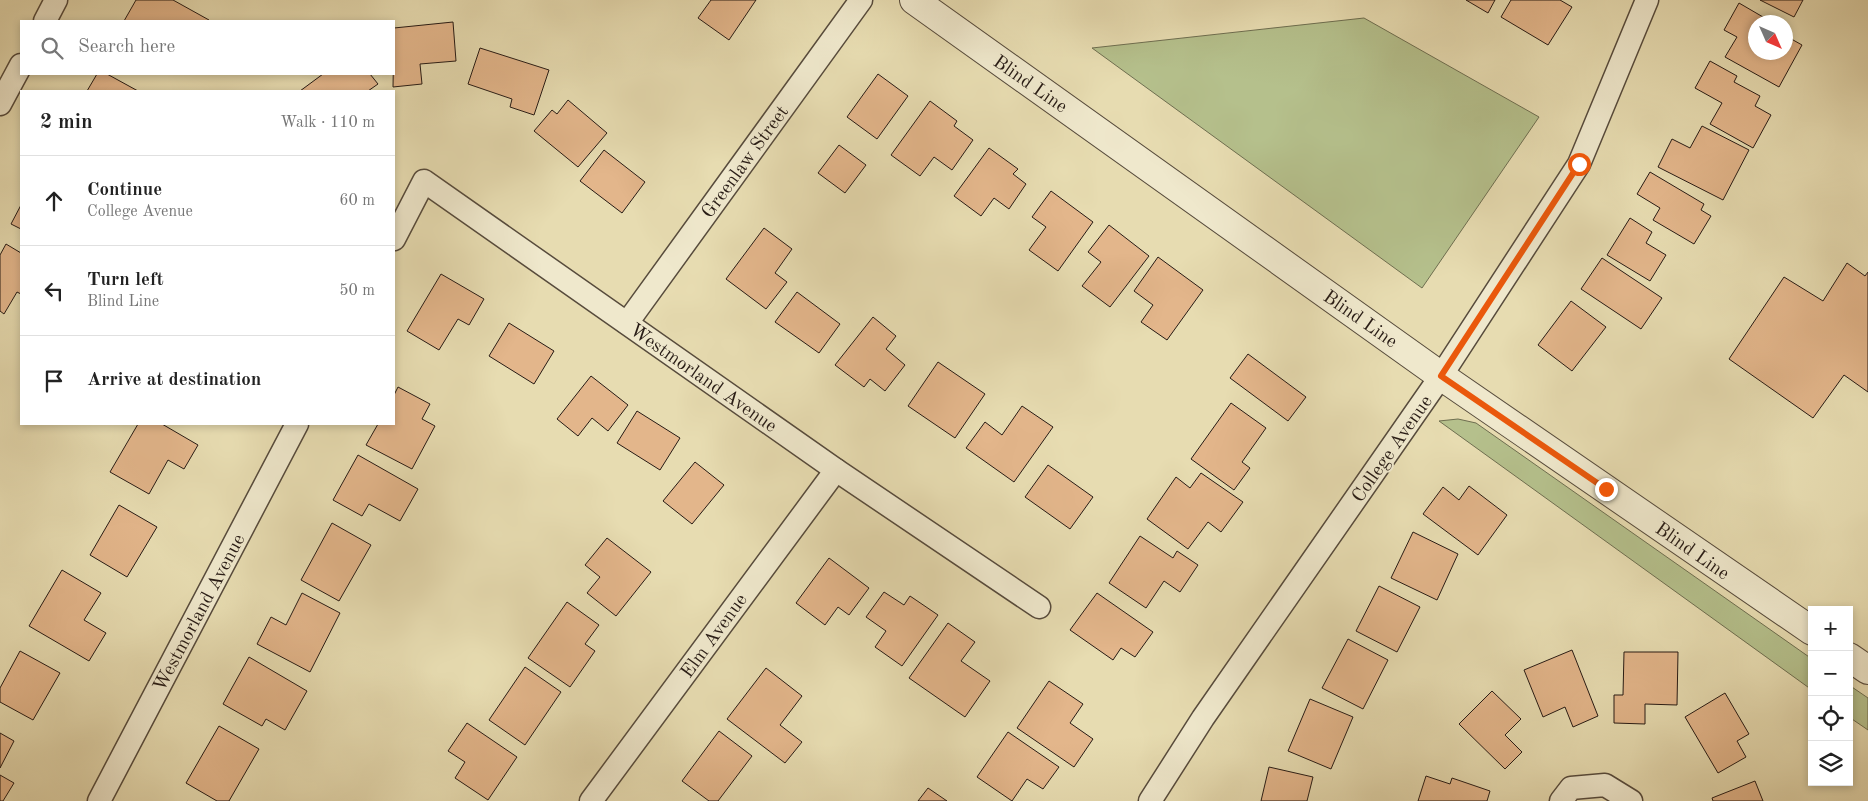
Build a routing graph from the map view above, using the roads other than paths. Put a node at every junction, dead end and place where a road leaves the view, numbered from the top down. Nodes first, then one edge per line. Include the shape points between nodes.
1 (56, 0) edge
2 (861, 0) edge
3 (914, 0) edge
4 (1647, 0) edge
5 (46, 20) edge
6 (20, 67) edge
7 (0, 104) edge
8 (395, 237) edge
9 (627, 323) junction
10 (1441, 376) junction
11 (296, 425) edge
12 (836, 470) junction
13 (1039, 607) dead end
14 (1808, 628) edge
15 (1853, 660) edge
16 (1868, 670) edge
17 (99, 801) edge
18 (591, 801) edge
19 (1150, 801) edge
20 (1561, 801) edge
21 (1631, 801) edge

1 - 5 street
2 - 9 street, Greenlaw Street
3 - 10 street, Blind Line
4 - 10 street, College Avenue via 1579,164
6 - 7 street
8 - 9 street, Westmorland Avenue via 424,181
9 - 12 street, Westmorland Avenue
10 - 14 street, Blind Line
10 - 19 street, College Avenue via 1203,718
11 - 17 street, Westmorland Avenue
12 - 13 street, Westmorland Avenue
12 - 18 street, Elm Avenue
15 - 16 street
20 - 21 street via 1571,788 1605,785

